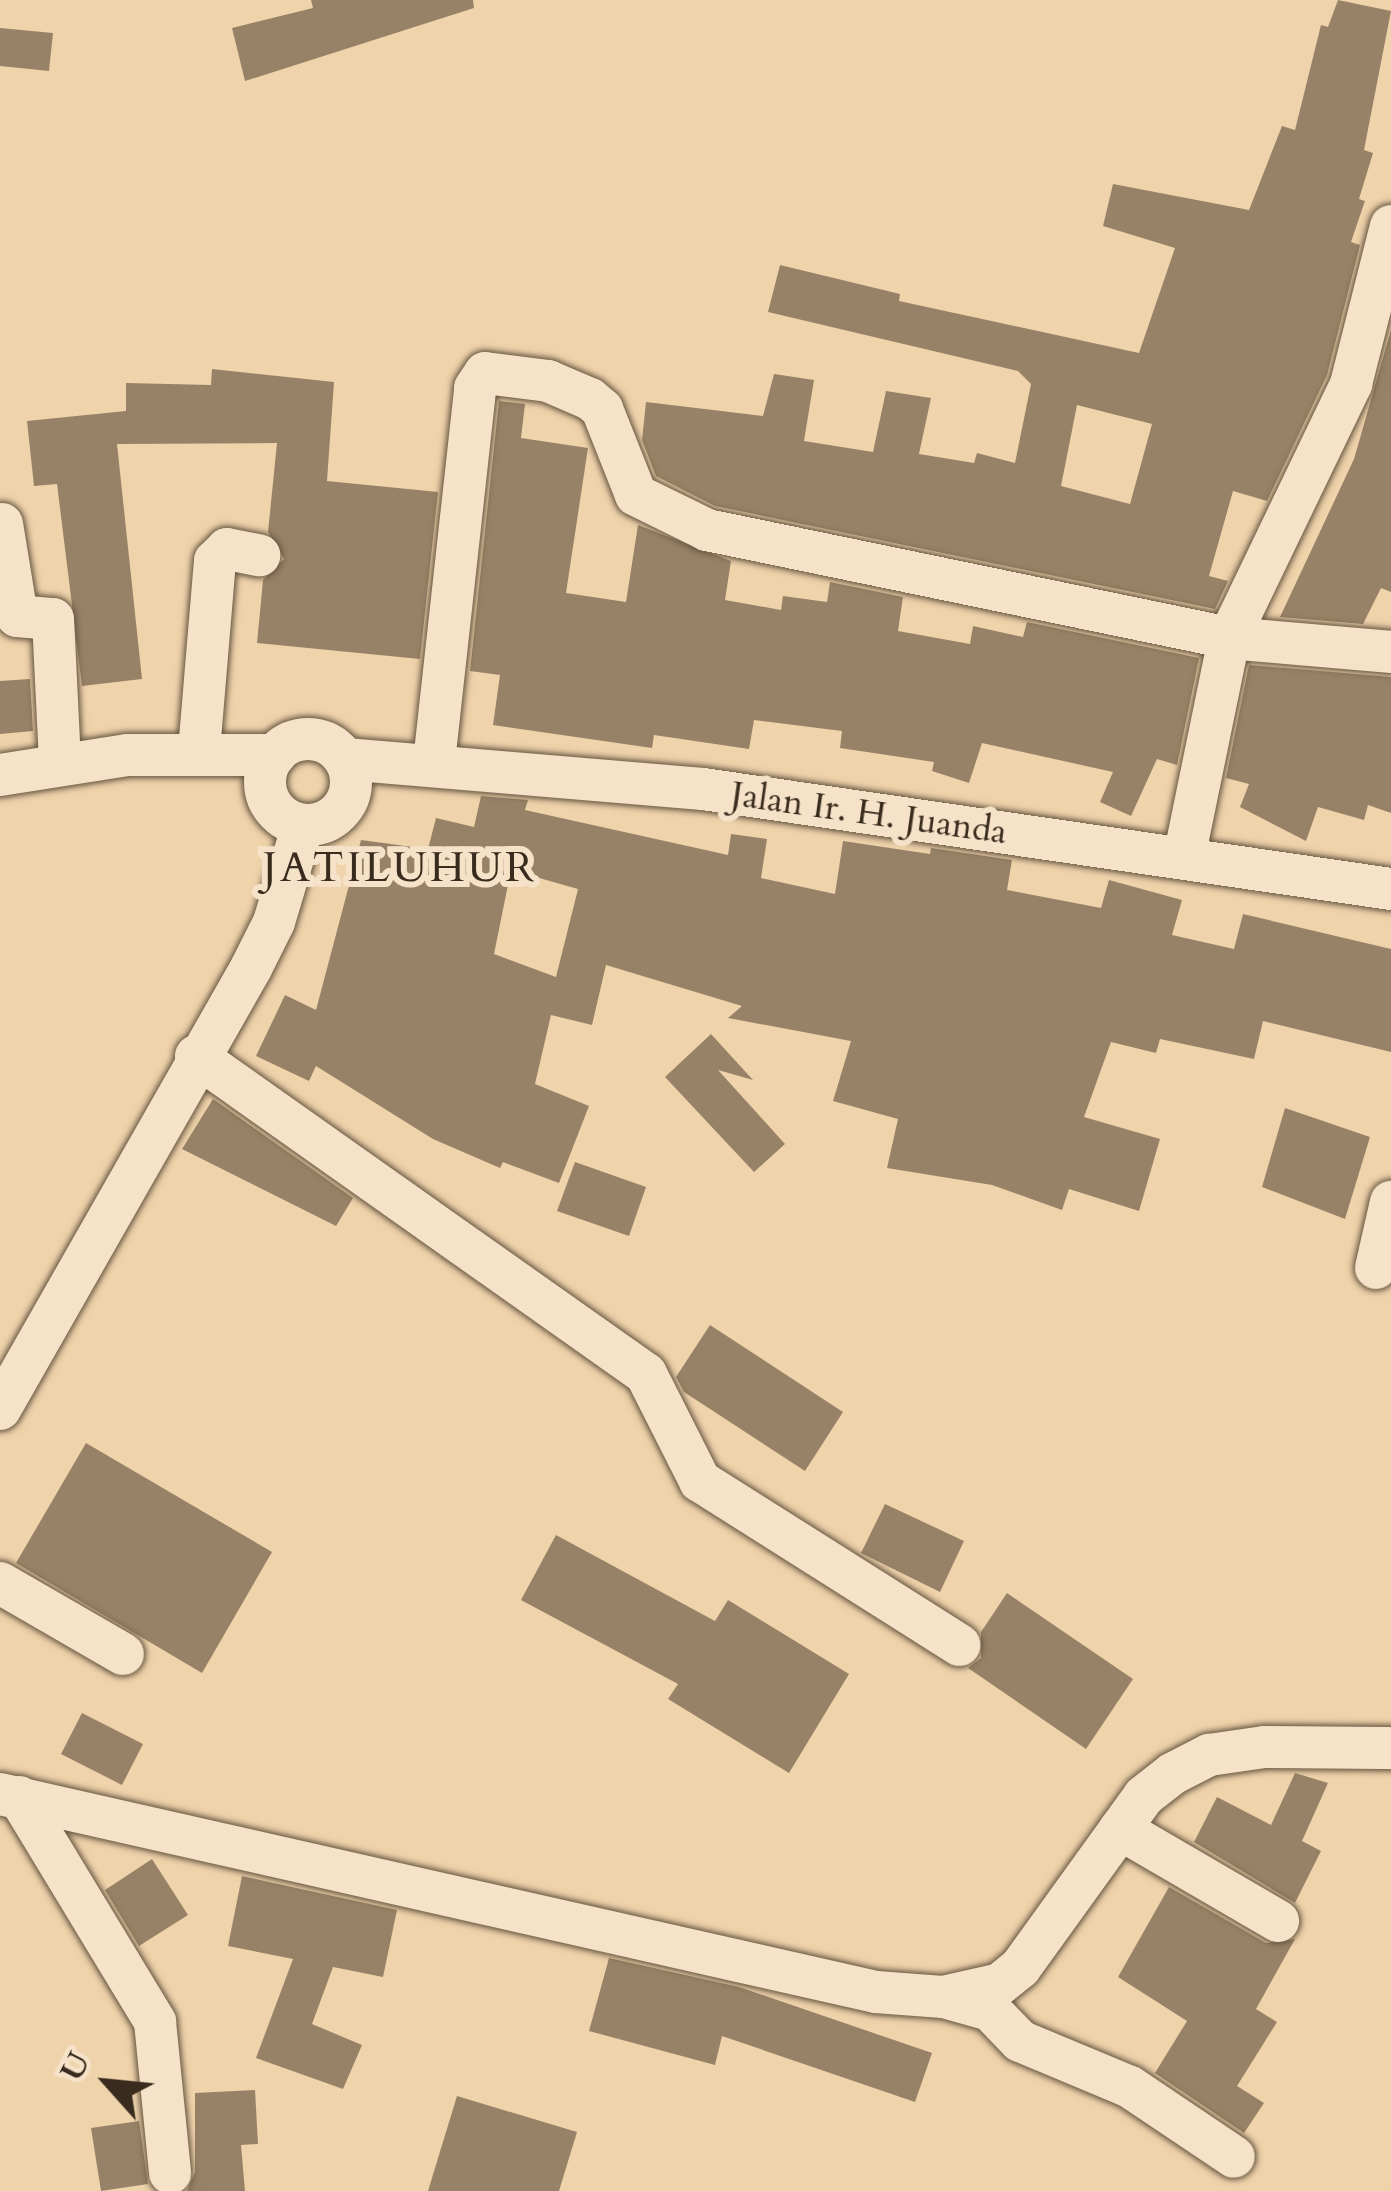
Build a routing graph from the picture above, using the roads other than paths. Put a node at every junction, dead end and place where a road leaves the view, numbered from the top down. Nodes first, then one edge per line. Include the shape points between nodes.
1 (1391, 226) edge
2 (2, 524) edge
3 (259, 555) dead end
4 (1229, 638) junction
5 (1391, 652) edge
6 (199, 751) junction
7 (275, 755) junction
8 (345, 759) junction
9 (60, 760) junction
10 (434, 762) junction
11 (0, 775) edge
12 (303, 825) junction
13 (1184, 858) junction
14 (1391, 889) edge
15 (196, 1056) junction
16 (1391, 1202) edge
17 (1376, 1268) dead end
18 (0, 1409) edge
19 (0, 1582) edge
20 (959, 1645) dead end
21 (123, 1654) dead end
22 (1391, 1748) edge
23 (9, 1795) edge
24 (1120, 1829) junction
25 (1278, 1921) dead end
26 (943, 1996) junction
27 (1234, 2157) dead end
28 (170, 2173) dead end

1 - 4 street via 1351,384
2 - 9 street via 17,616 53,619
3 - 6 street via 226,549 215,561
4 - 5 street
4 - 10 street via 706,530 636,495 602,409 590,400 548,381 485,374 475,388
4 - 13 street
6 - 7 street
6 - 9 street
7 - 8 street via 311,739
7 - 12 street via 268,799
8 - 10 street, Jalan Ir. H. Juanda
8 - 12 street via 345,804 327,821
9 - 11 street
10 - 13 street, Jalan Ir. H. Juanda via 791,800
12 - 15 street via 274,922
13 - 14 street, Jalan Ir. H. Juanda
15 - 18 street
15 - 20 street via 646,1374 700,1480
16 - 17 street
19 - 21 street
22 - 24 street via 1209,1755 1144,1796
23 - 26 street via 876,1992
23 - 28 street via 155,2022
24 - 25 street
24 - 26 street via 1020,1968 988,1988
26 - 27 street via 990,2010 1020,2041 1130,2087

